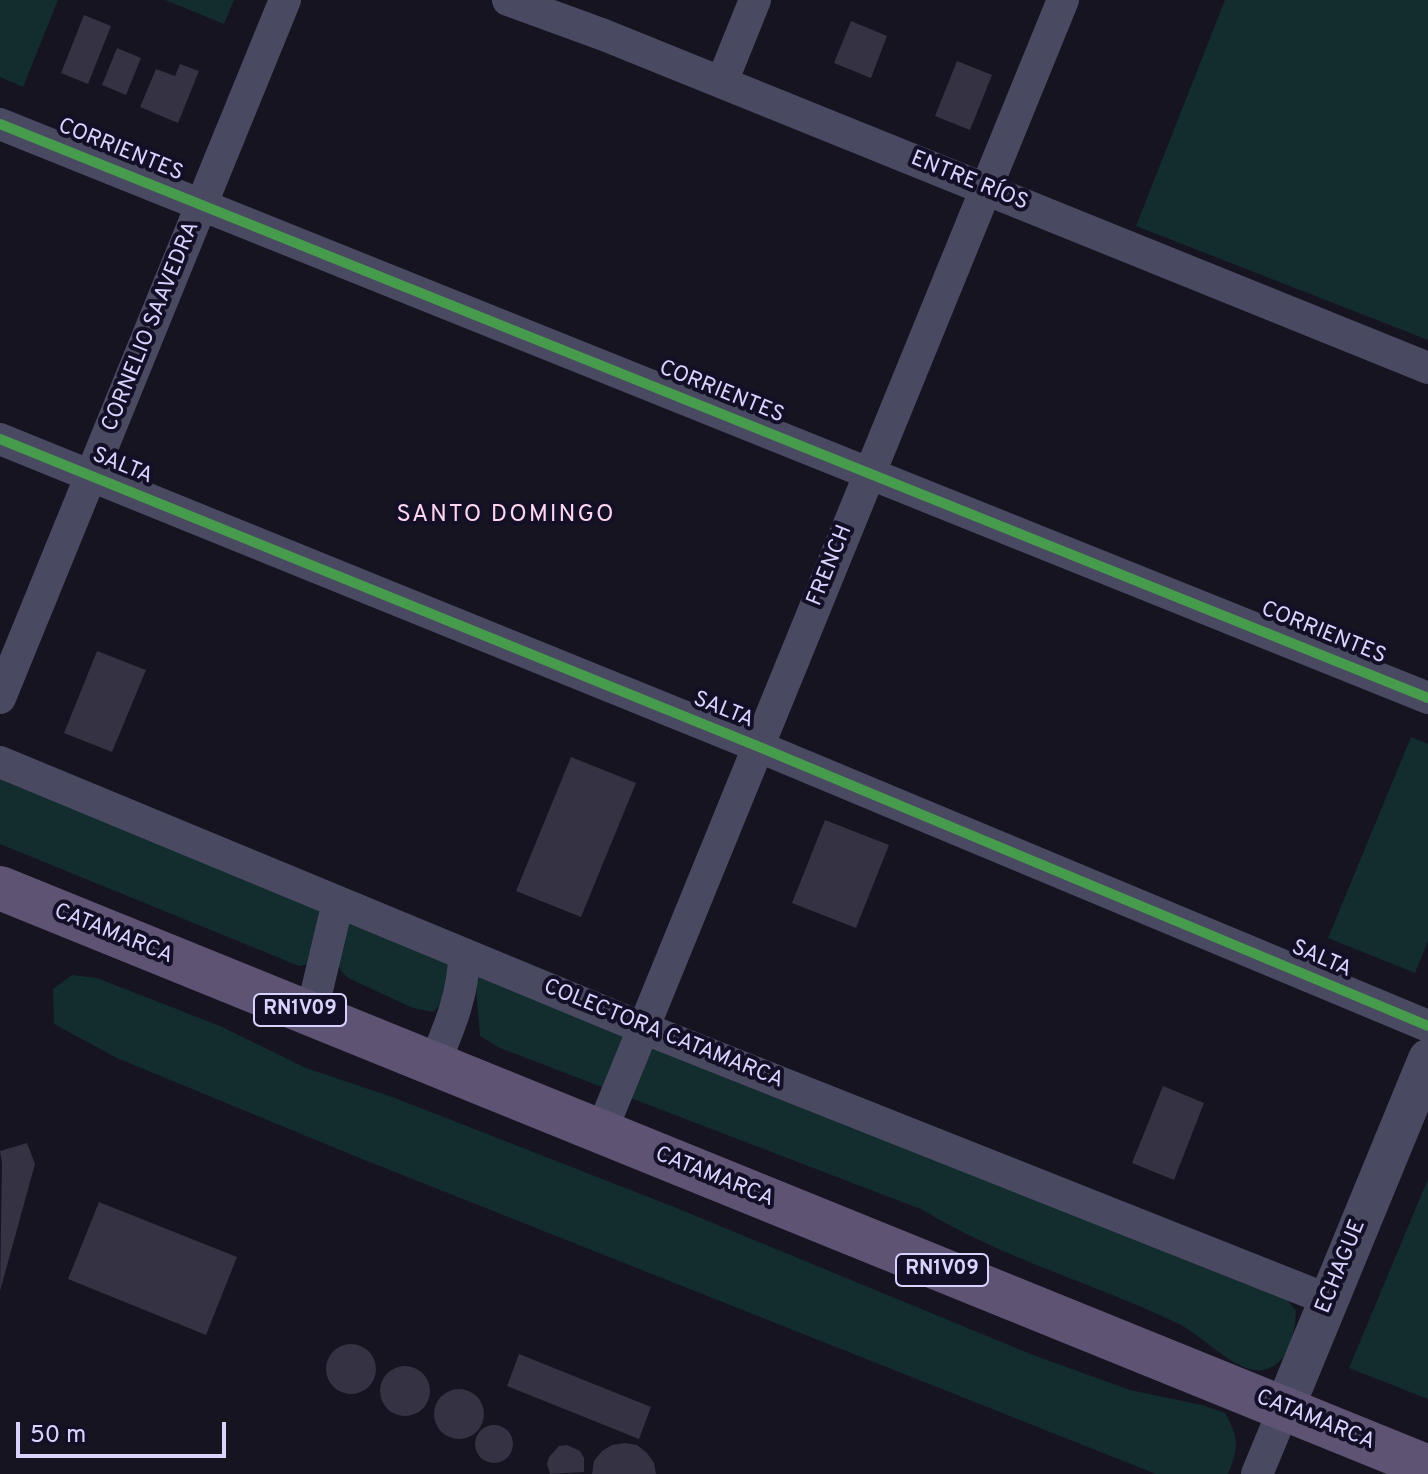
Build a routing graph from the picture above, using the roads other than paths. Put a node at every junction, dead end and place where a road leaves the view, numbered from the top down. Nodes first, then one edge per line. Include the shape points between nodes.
1 (285, 0) edge
2 (508, 0) edge
3 (755, 0) edge
4 (1063, 0) edge
5 (722, 82) junction
6 (0, 124) edge
7 (987, 189) junction
8 (201, 206) junction
9 (1428, 368) edge
10 (0, 439) edge
11 (869, 474) junction
12 (91, 475) junction
13 (0, 698) edge
14 (1428, 698) edge
15 (757, 746) junction
16 (0, 762) edge
17 (0, 888) edge
18 (338, 902) junction
19 (464, 954) junction
20 (311, 1015) junction
21 (1428, 1026) edge
22 (643, 1028) junction
23 (1428, 1059) edge
24 (434, 1064) junction
25 (601, 1132) junction
26 (1329, 1300) junction
27 (1284, 1409) junction
28 (1428, 1467) edge
29 (1257, 1474) edge

1 - 8 street, CORNELIO SAAVEDRA
2 - 5 street, ENTRE RÍOS
3 - 5 street
4 - 7 street, FRENCH
5 - 7 street, ENTRE RÍOS
6 - 8 street, CORRIENTES
7 - 9 street, ENTRE RÍOS
7 - 11 street, FRENCH
8 - 11 street, CORRIENTES
8 - 12 street, CORNELIO SAAVEDRA
10 - 12 street, SALTA
11 - 14 street, CORRIENTES
11 - 15 street, FRENCH
12 - 13 street, CORNELIO SAAVEDRA
12 - 15 street, SALTA
15 - 21 street, SALTA
15 - 22 street, FRENCH
16 - 18 street, COLECTORA CATAMARCA
17 - 20 main road, CATAMARCA / RN1V09
18 - 19 street, COLECTORA CATAMARCA
18 - 20 street
19 - 22 street, COLECTORA CATAMARCA
19 - 24 street via 464,980
20 - 24 main road, CATAMARCA / RN1V09
22 - 25 street, FRENCH
22 - 26 street, COLECTORA CATAMARCA
23 - 26 street, ECHAGUE
24 - 25 main road, CATAMARCA / RN1V09
25 - 27 main road, CATAMARCA / RN1V09
26 - 27 street, ECHAGUE
27 - 28 main road, CATAMARCA / RN1V09
27 - 29 street, ECHAGUE

